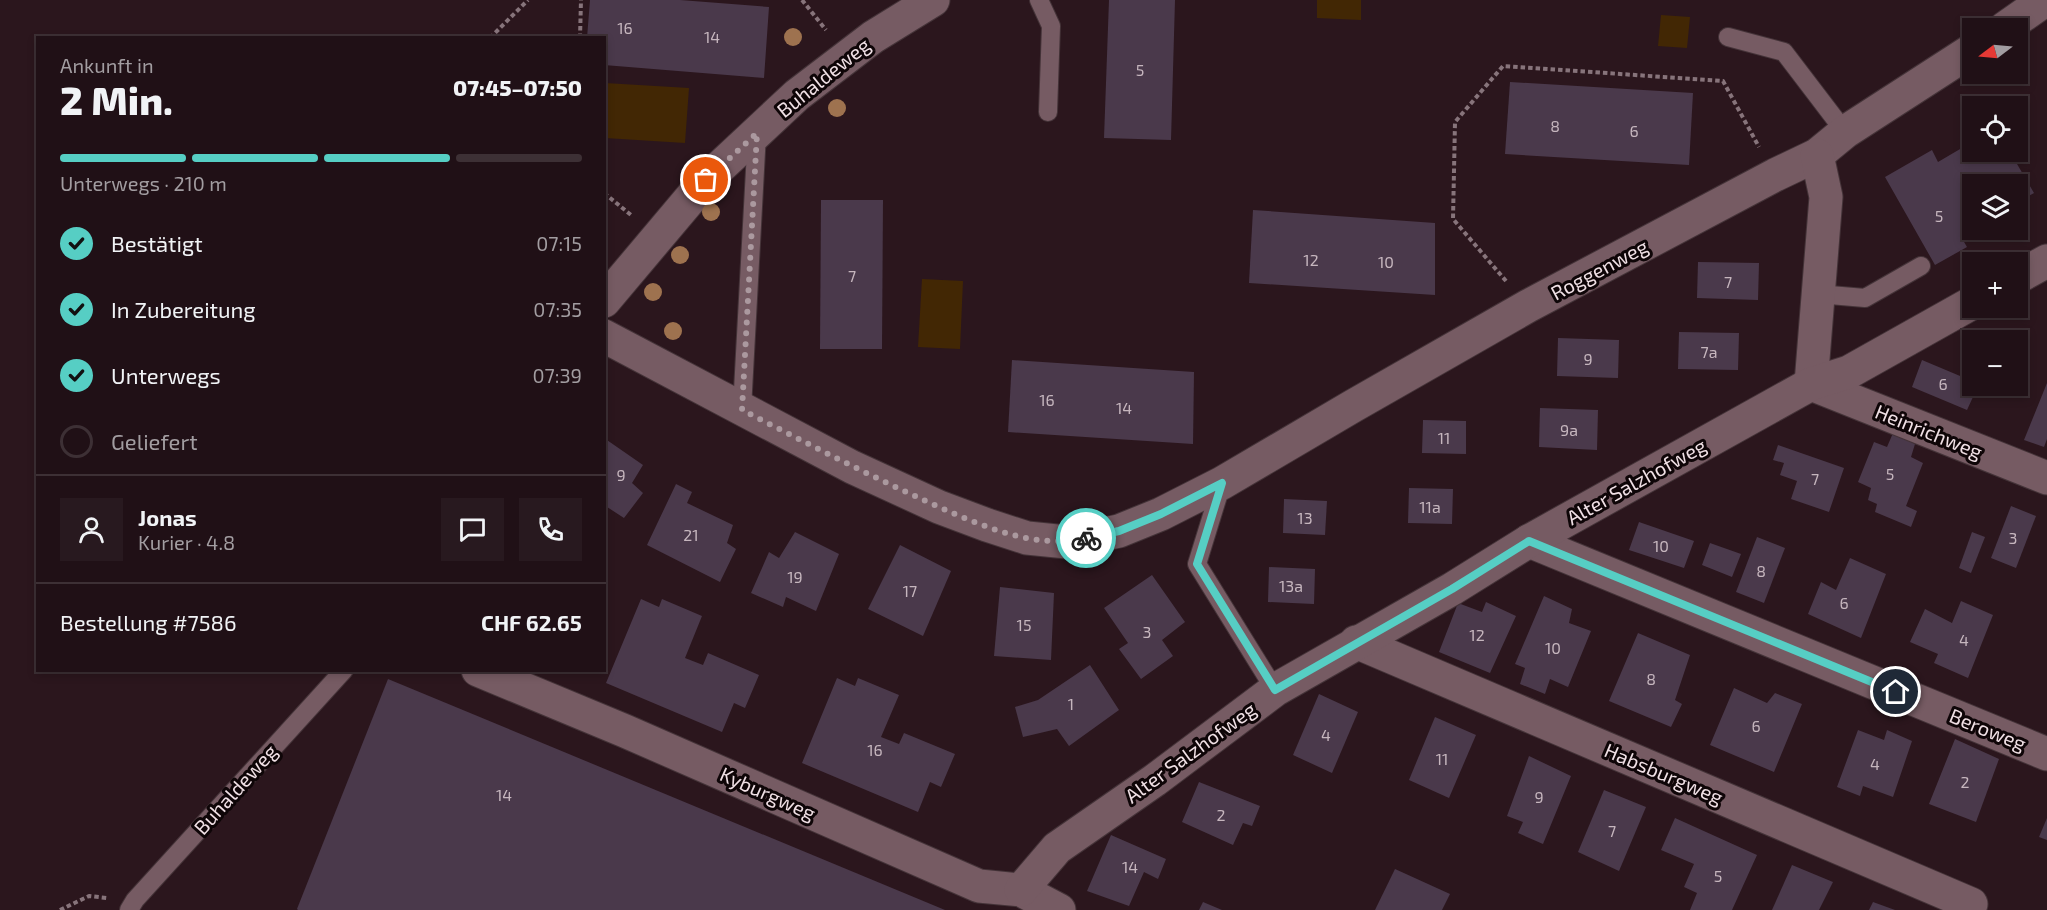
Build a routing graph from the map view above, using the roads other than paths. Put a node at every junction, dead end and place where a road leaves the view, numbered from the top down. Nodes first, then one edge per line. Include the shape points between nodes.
1 (933, 0) edge
2 (1039, 0) edge
3 (2044, 2) edge
4 (2020, 18) edge
5 (1728, 37) dead end
6 (1962, 56) edge
7 (1048, 112) dead end
8 (1845, 132) junction
9 (757, 133) junction
10 (1817, 155) junction
11 (2047, 261) edge
12 (1921, 266) dead end
13 (2028, 271) edge
14 (1818, 294) junction
15 (606, 299) edge
16 (1962, 309) edge
17 (606, 337) edge
18 (1811, 384) junction
19 (742, 410) junction
20 (2047, 478) edge
21 (1222, 483) junction
22 (1529, 541) junction
23 (1356, 642) junction
24 (342, 672) edge
25 (483, 672) edge
26 (1275, 690) junction
27 (2047, 753) edge
28 (1021, 890) junction
29 (132, 905) edge
30 (1970, 907) edge
31 (1059, 910) edge

1 - 9 street, Buhaldeweg via 873,36 797,95
2 - 7 lane via 1051,26
3 - 4 street
5 - 8 lane via 1784,52
6 - 8 street, Roggenweg
8 - 10 street, Roggenweg
9 - 15 street, Buhaldeweg via 706,180
9 - 19 lane
10 - 14 street via 1826,197
10 - 21 street, Roggenweg via 1528,306
11 - 13 street
12 - 14 lane via 1865,298
14 - 18 street
16 - 18 street, Alter Salzhofweg via 1849,372
17 - 19 street, Roggenweg
18 - 20 street, Heinrichweg
18 - 22 street, Alter Salzhofweg
19 - 21 street, Roggenweg via 939,507 1027,538 1067,542 1119,531
21 - 26 lane via 1197,564
22 - 23 street, Alter Salzhofweg
22 - 27 street, Beroweg
23 - 26 street, Alter Salzhofweg
23 - 30 street, Habsburgweg
24 - 29 lane, Buhaldeweg
25 - 28 street, Kyburgweg via 979,886
26 - 28 street, Alter Salzhofweg via 1057,848
28 - 31 street, Kyburgweg

